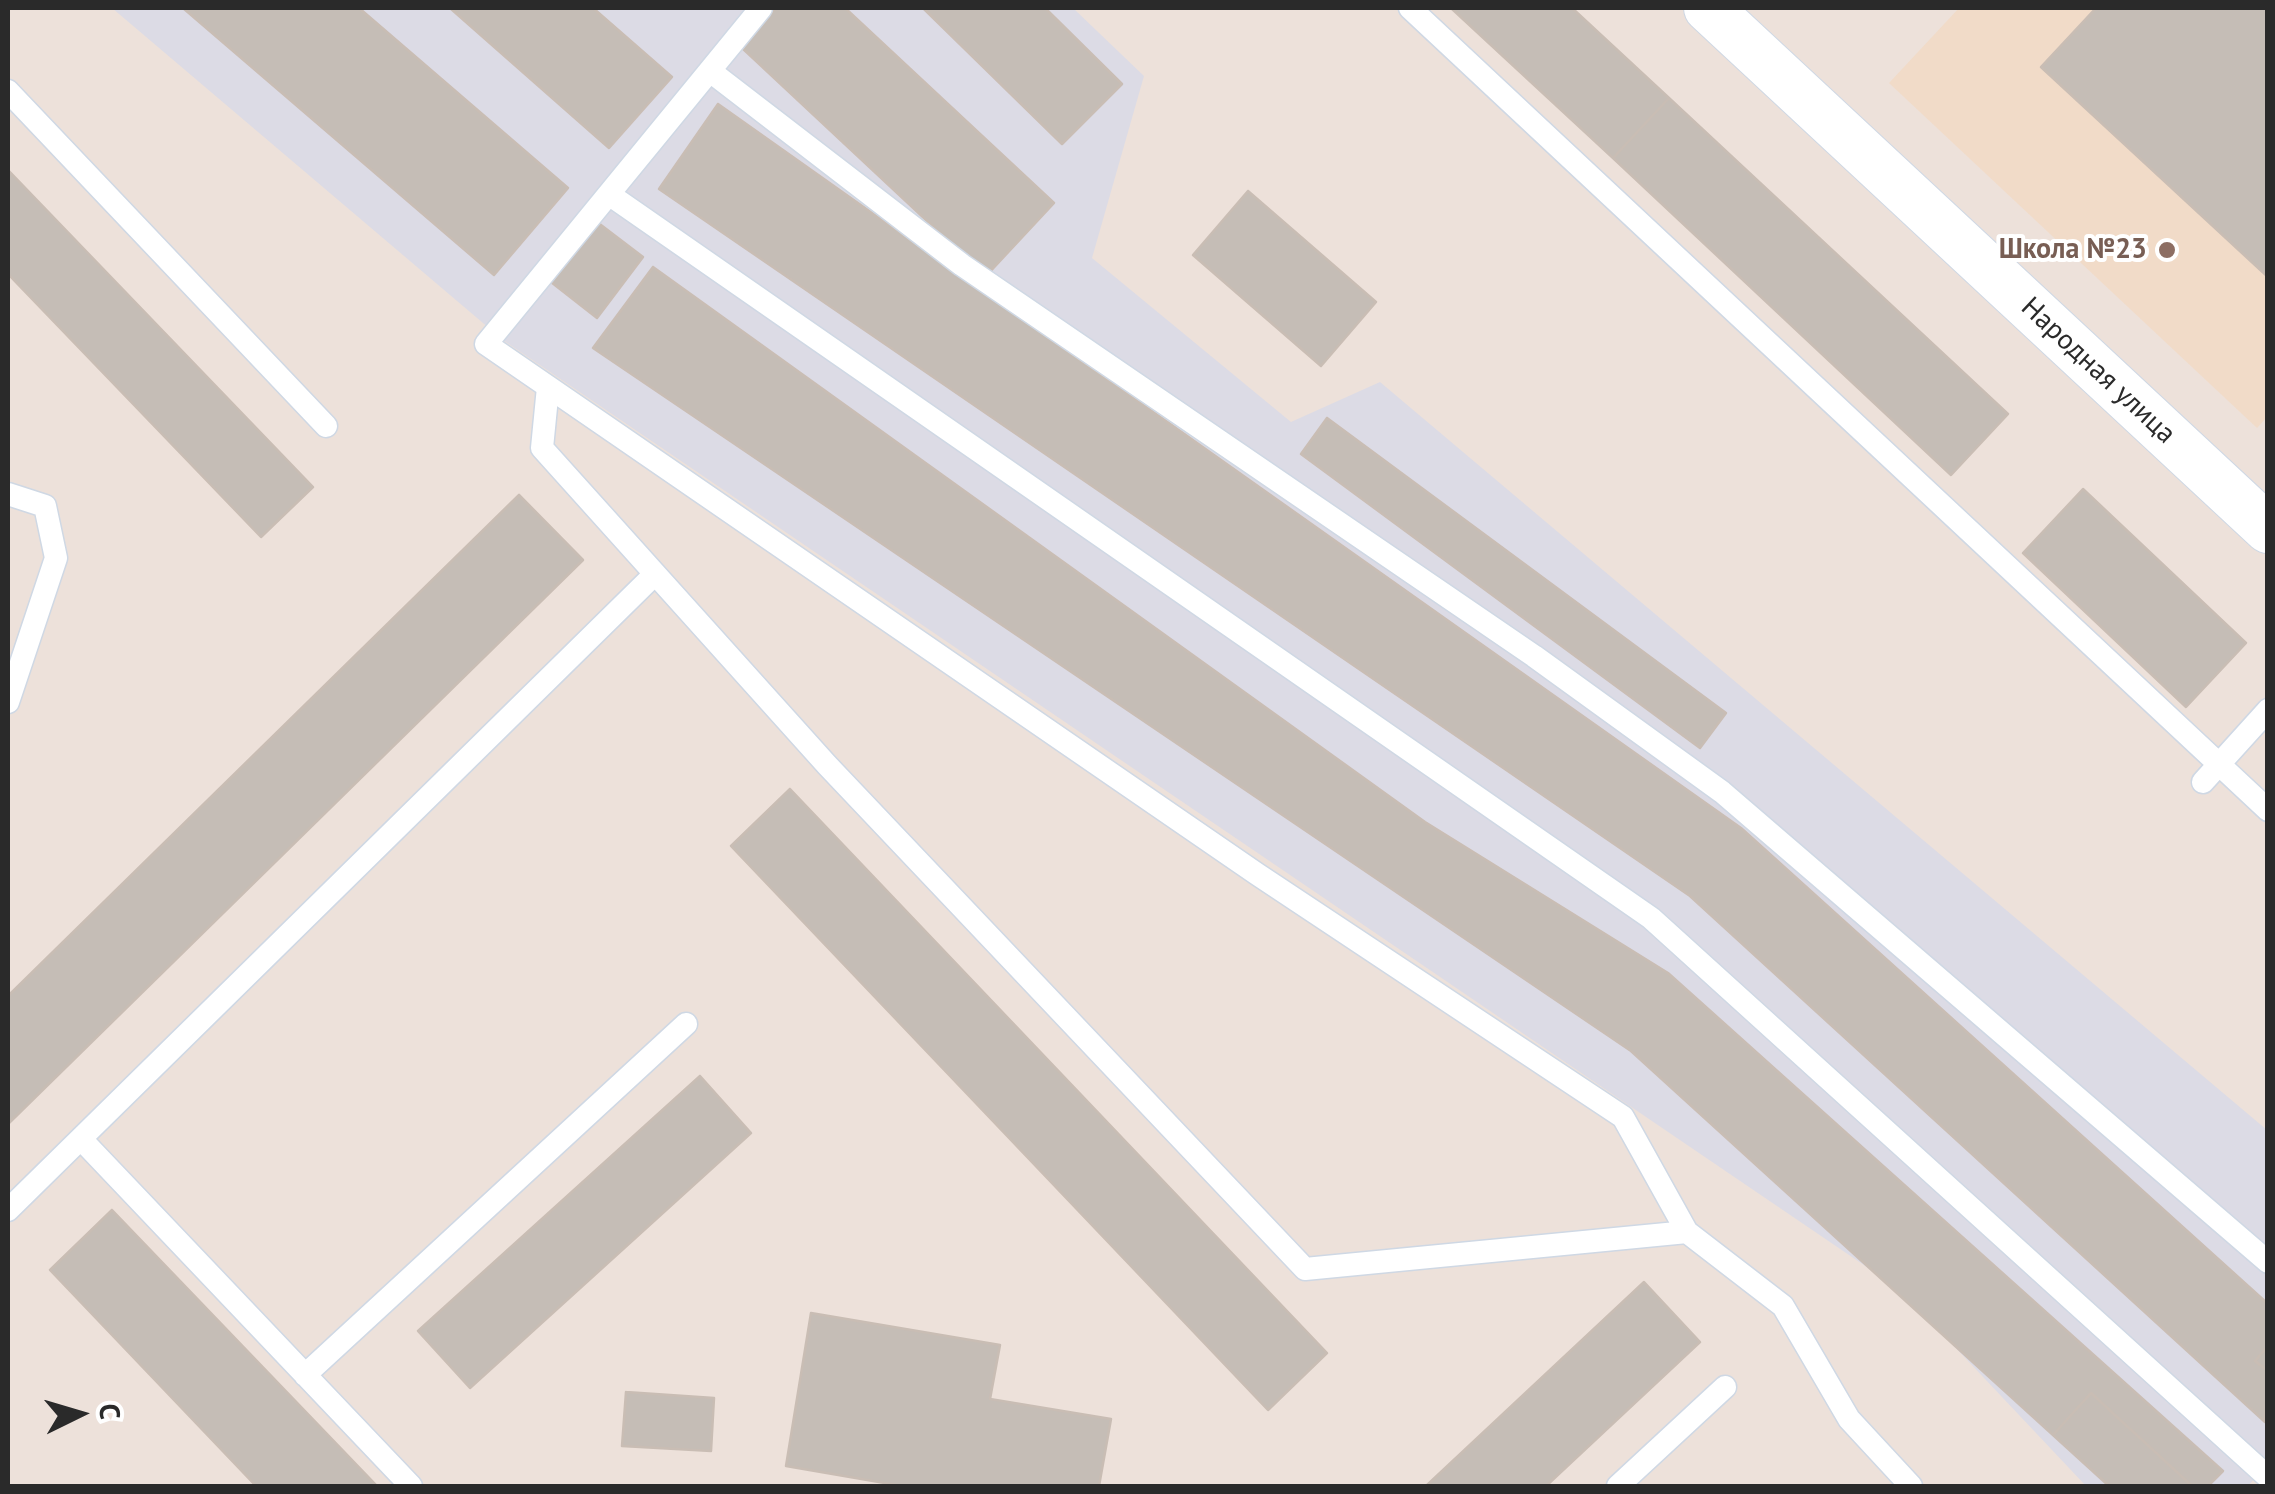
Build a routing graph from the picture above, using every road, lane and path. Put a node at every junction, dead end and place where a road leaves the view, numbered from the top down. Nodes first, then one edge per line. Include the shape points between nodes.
1 (761, 8) edge
2 (1410, 8) edge
3 (1708, 8) edge
4 (710, 71) junction
5 (8, 91) edge
6 (610, 195) junction
7 (548, 387) junction
8 (326, 426) dead end
9 (8, 494) edge
10 (2268, 529) edge
11 (655, 574) junction
12 (8, 702) edge
13 (2268, 710) edge
14 (2211, 773) junction
15 (2268, 810) edge
16 (686, 1024) dead end
17 (81, 1139) junction
18 (8, 1210) edge
19 (1687, 1232) junction
20 (2268, 1262) edge
21 (305, 1375) junction
22 (1725, 1388) dead end
23 (2268, 1477) edge
24 (411, 1486) edge
25 (1618, 1486) edge
26 (1911, 1486) edge

1 - 4 lane
2 - 14 lane
3 - 10 street, Народная улица
4 - 6 lane
4 - 20 lane via 962,264 1722,792
5 - 8 lane
6 - 7 lane via 486,344
6 - 23 lane via 1651,918
7 - 11 lane via 542,448
7 - 19 lane via 1624,1117
9 - 12 lane via 45,506 56,558
11 - 17 lane
11 - 19 lane via 1306,1270
13 - 14 lane
14 - 15 lane
16 - 21 lane
17 - 18 lane
17 - 21 lane
19 - 26 lane via 1782,1306 1849,1420
21 - 24 lane
22 - 25 lane

